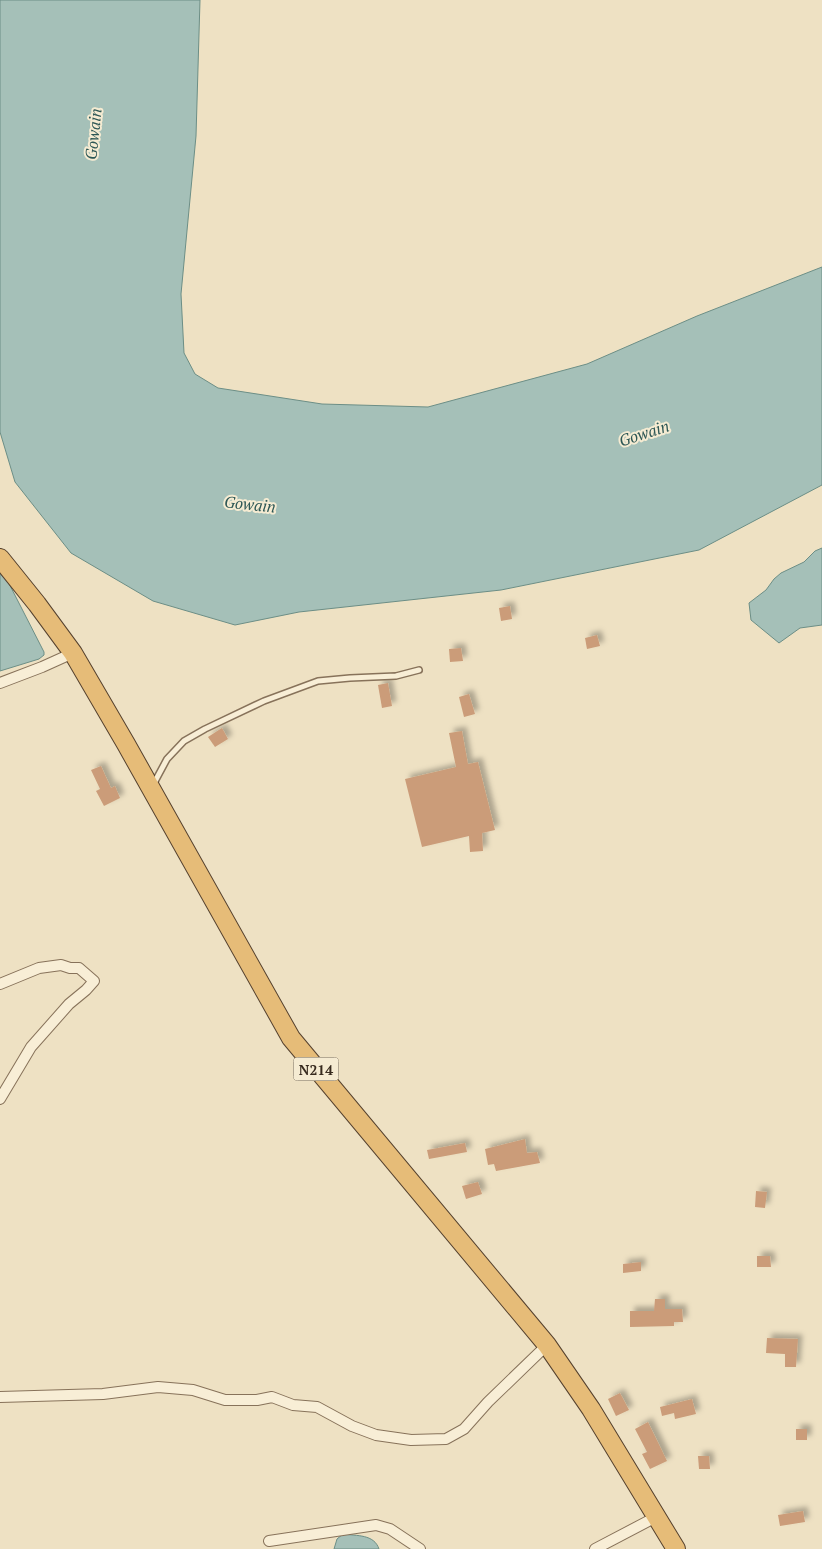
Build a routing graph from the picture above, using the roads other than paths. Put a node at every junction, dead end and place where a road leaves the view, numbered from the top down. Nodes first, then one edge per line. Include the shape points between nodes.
1 (0, 558) edge
2 (72, 653) junction
3 (419, 670) dead end
4 (0, 683) edge
5 (151, 790) junction
6 (0, 984) edge
7 (0, 1099) edge
8 (547, 1345) junction
9 (0, 1397) edge
10 (656, 1518) junction
11 (269, 1541) dead end
12 (420, 1549) edge
13 (595, 1549) edge
14 (676, 1549) edge

1 - 2 highway, N214
2 - 4 street
2 - 5 highway, N214
3 - 5 lane via 396,676 318,681 264,701 184,742 167,759
5 - 8 highway, N214 via 291,1038
6 - 7 street via 39,968 62,965 78,968 94,980 31,1046
8 - 9 street via 464,1429 446,1439 411,1440 376,1435 317,1407 293,1406 272,1397 225,1400 192,1390 158,1387 103,1394
8 - 10 highway, N214
10 - 13 street
10 - 14 highway, N214
11 - 12 street via 376,1525 390,1529

